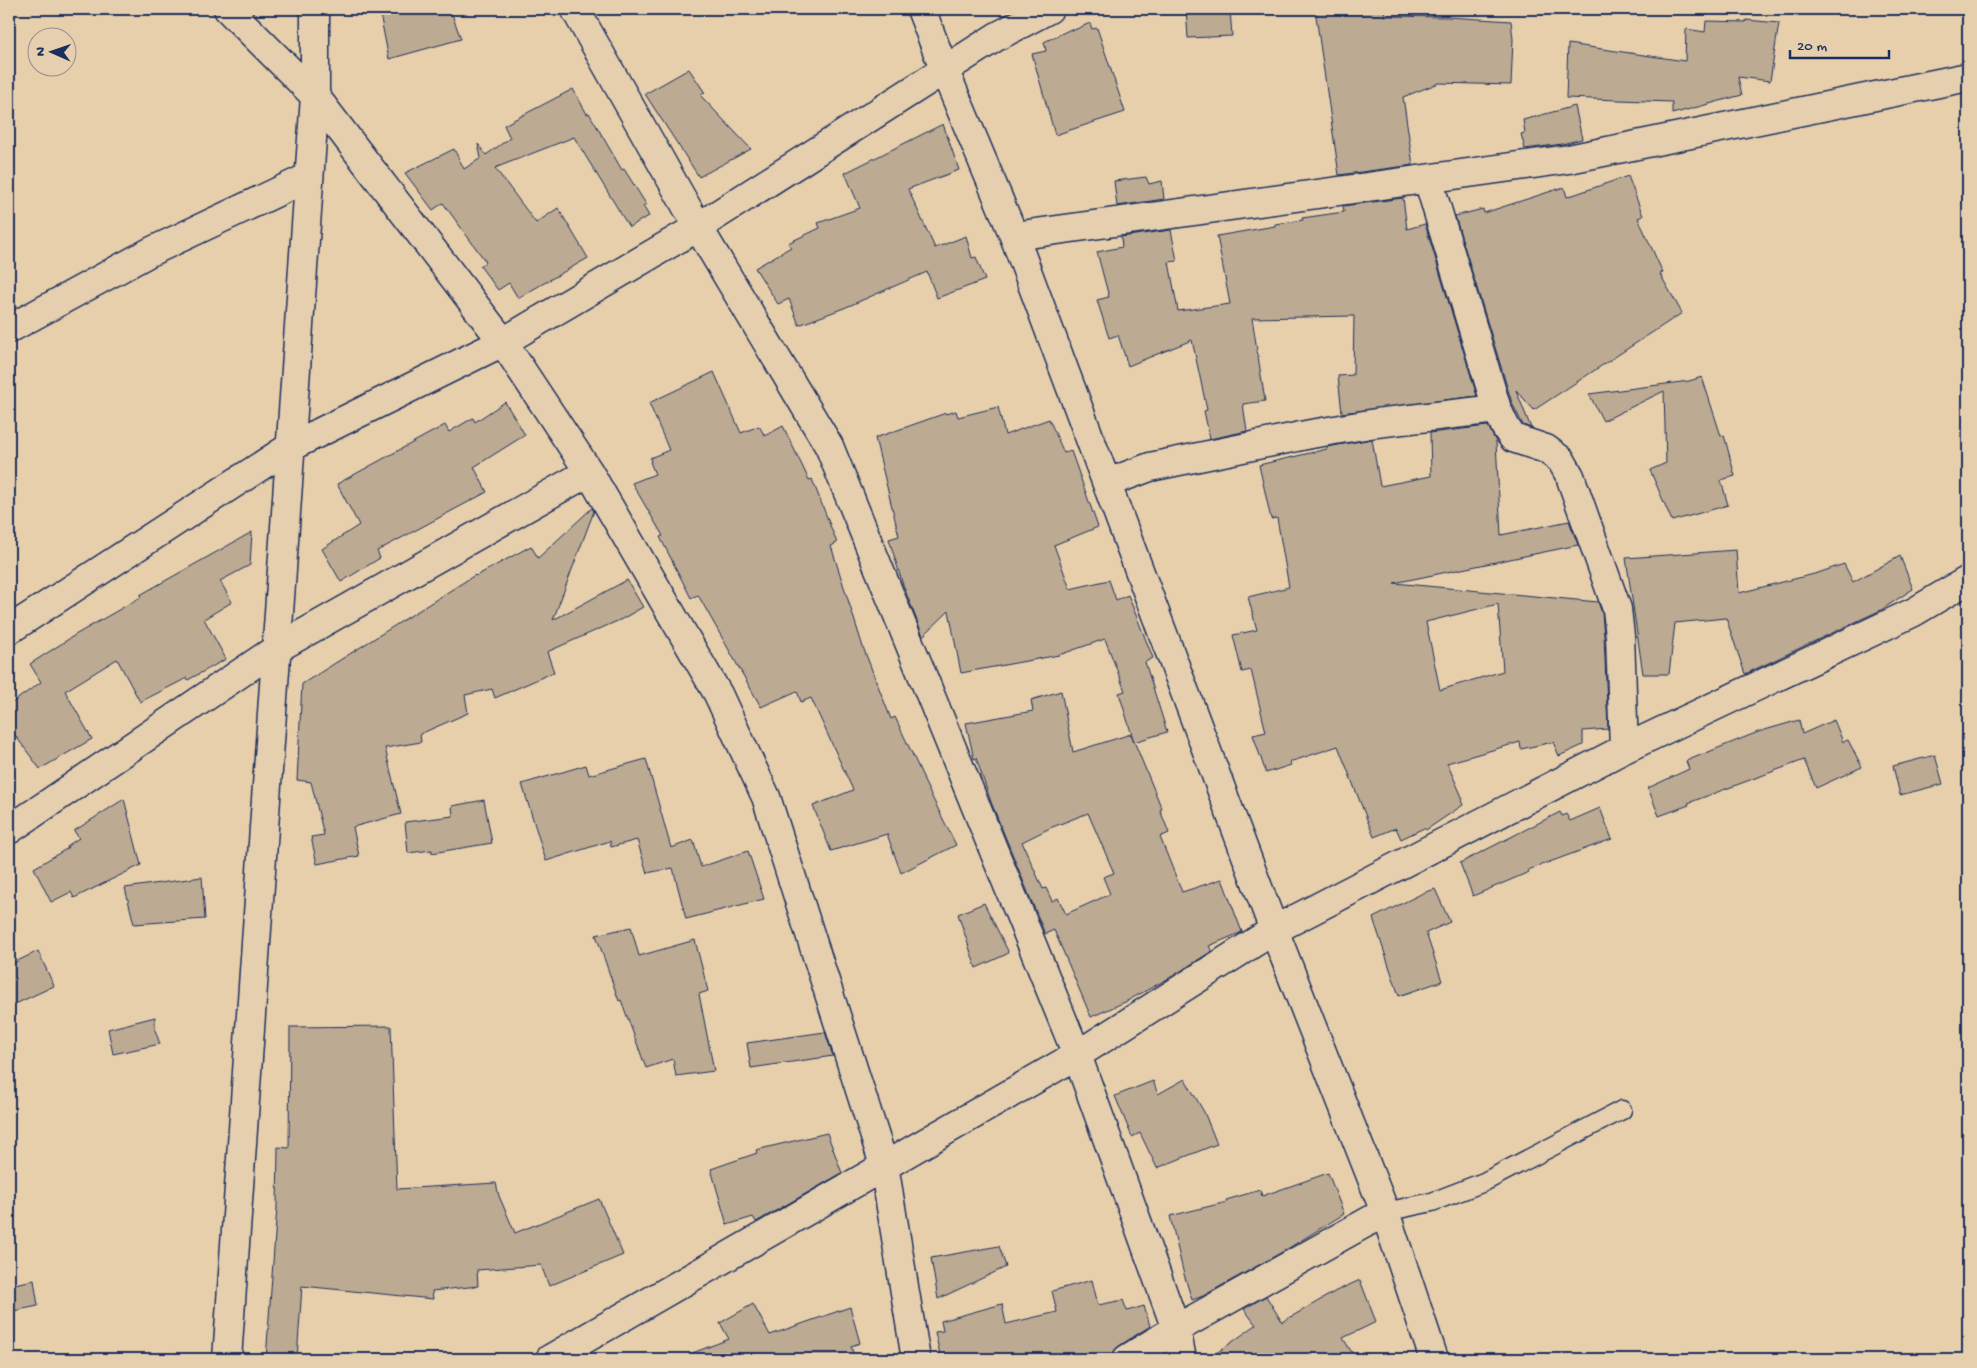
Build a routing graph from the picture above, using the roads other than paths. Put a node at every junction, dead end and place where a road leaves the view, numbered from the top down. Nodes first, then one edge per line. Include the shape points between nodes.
1 (228, 9) edge
2 (315, 9) edge
3 (575, 9) edge
4 (921, 9) edge
5 (1049, 9) edge
6 (944, 69) junction
7 (1968, 78) edge
8 (315, 96) junction
9 (309, 177) junction
10 (1428, 179) junction
11 (698, 227) junction
12 (1014, 236) junction
13 (9, 329) edge
14 (503, 342) junction
15 (1497, 409) junction
16 (290, 447) junction
17 (589, 472) junction
18 (1107, 483) junction
19 (1968, 580) edge
20 (9, 630) edge
21 (276, 649) junction
22 (1624, 749) junction
23 (9, 830) edge
24 (1274, 930) junction
25 (1077, 1055) junction
26 (1622, 1110) dead end
27 (884, 1165) junction
28 (1385, 1212) junction
29 (1176, 1329) junction
30 (227, 1359) edge
31 (550, 1359) edge
32 (916, 1359) edge
33 (1127, 1359) edge
34 (1182, 1359) edge
35 (1434, 1359) edge

1 - 8 street
2 - 8 street
3 - 11 street
4 - 6 street
5 - 6 street
6 - 11 street
6 - 12 street
7 - 10 street via 1569,159
8 - 9 street
8 - 14 street
9 - 13 street via 150,252
9 - 16 street
10 - 12 street
10 - 15 street
11 - 14 street
11 - 25 street via 828,446
12 - 18 street
14 - 16 street
14 - 17 street
15 - 18 street via 1311,434 1150,467
15 - 22 street via 1513,438 1546,449 1561,460 1570,476 1617,609
16 - 20 street
16 - 21 street
17 - 21 street
17 - 27 street via 718,694 766,797
18 - 24 street
19 - 22 street via 1914,612
21 - 23 street
21 - 30 street
22 - 24 street
24 - 25 street
24 - 28 street
25 - 27 street
25 - 29 street
26 - 28 lane via 1484,1182 1432,1202
27 - 31 street
27 - 32 street
28 - 29 street
28 - 35 street
29 - 33 street
29 - 34 street

